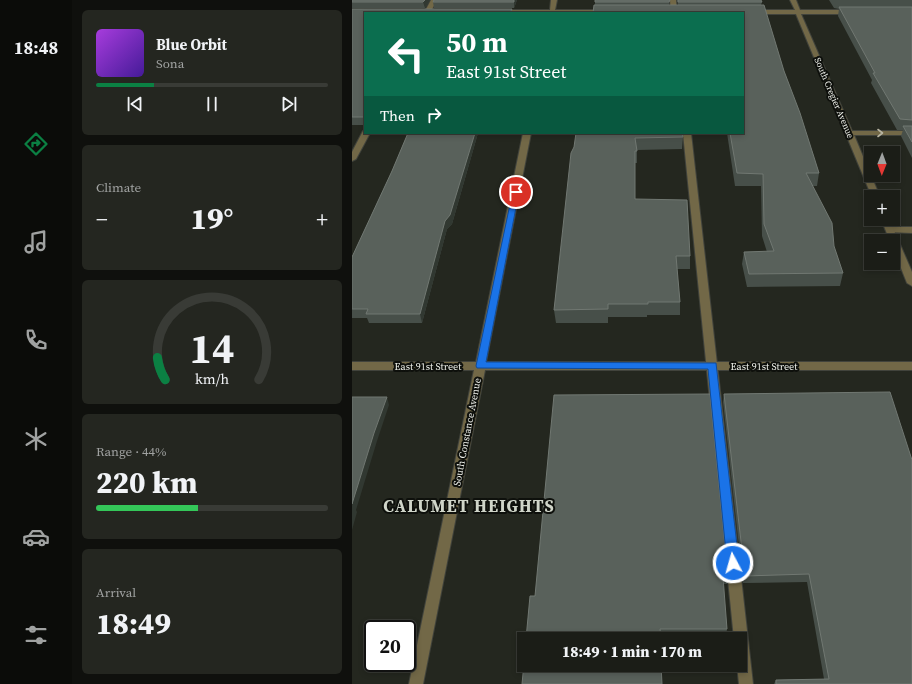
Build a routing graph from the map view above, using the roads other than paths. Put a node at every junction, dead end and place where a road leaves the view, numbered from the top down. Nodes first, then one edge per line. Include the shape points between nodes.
1 (434, 0) edge
2 (554, 0) edge
3 (673, 0) edge
4 (793, 0) edge
5 (428, 12) edge
6 (552, 12) edge
7 (674, 12) edge
8 (746, 12) edge
9 (798, 12) junction
10 (858, 12) edge
11 (849, 133) junction
12 (912, 133) edge
13 (365, 134) edge
14 (527, 134) edge
15 (687, 134) edge
16 (352, 159) edge
17 (873, 190) edge
18 (888, 226) edge
19 (890, 230) junction
20 (912, 230) edge
21 (912, 284) edge
22 (352, 366) edge
23 (480, 366) junction
24 (712, 366) junction
25 (912, 366) edge
26 (416, 684) edge
27 (746, 684) edge

1 - 5 street
2 - 6 street
3 - 7 street
4 - 9 street, South Cregier Avenue
8 - 9 street
9 - 10 street
9 - 11 street, South Cregier Avenue
11 -> 12 street
11 - 17 street, South Cregier Avenue
13 - 16 street
14 - 23 street, South Constance Avenue
15 - 24 street
18 - 19 street
19 - 20 street
19 - 21 street
22 - 23 street, East 91st Street
23 - 24 street, East 91st Street
23 - 26 street, South Constance Avenue
24 - 25 street, East 91st Street
24 - 27 street

